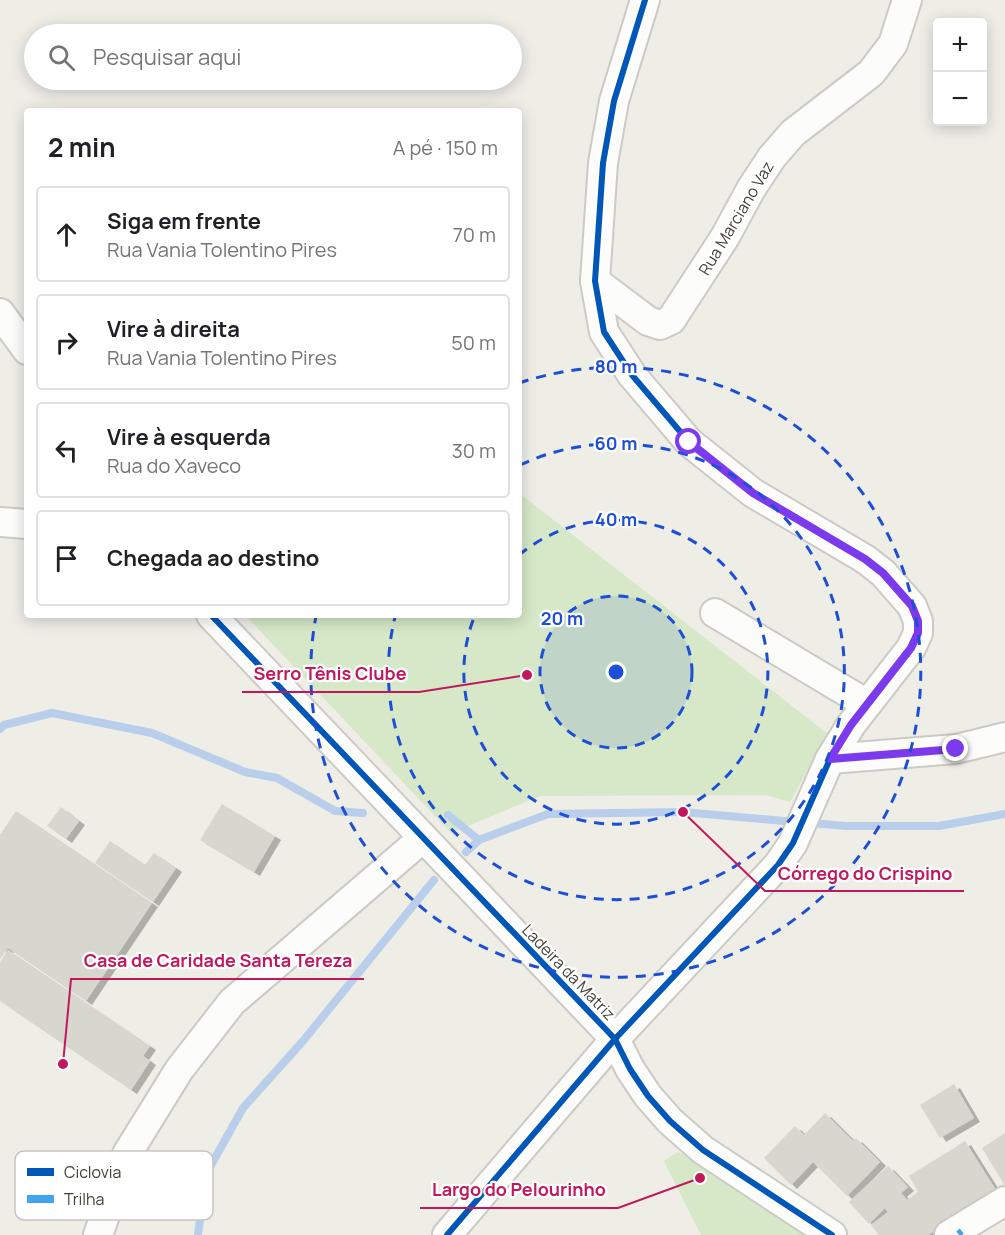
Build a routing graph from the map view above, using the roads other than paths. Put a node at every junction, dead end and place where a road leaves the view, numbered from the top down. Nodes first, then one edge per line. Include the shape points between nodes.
1 (645, 0) edge
2 (907, 0) edge
3 (595, 281) junction
4 (0, 313) edge
5 (24, 346) edge
6 (0, 522) edge
7 (24, 525) edge
8 (715, 613) dead end
9 (214, 618) edge
10 (867, 704) junction
11 (1005, 737) edge
12 (830, 759) junction
13 (423, 838) junction
14 (615, 1039) junction
15 (129, 1151) edge
16 (1005, 1201) edge
17 (103, 1220) edge
18 (956, 1233) edge
19 (98, 1235) edge
20 (447, 1235) edge
21 (831, 1235) edge

1 - 3 street via 612,111 603,163
2 - 3 street, Rua Marciano Vaz via 893,44 871,73 794,133 772,157 671,320 660,325 648,321
3 - 10 street via 604,332 632,375 689,442 753,493 865,559 912,606 918,633 911,648
4 - 5 street
6 - 7 street
8 - 10 street
9 - 13 street, Ladeira da Matriz
10 - 12 street
11 - 12 street via 956,749
12 - 14 street via 795,838 778,865
13 - 14 street, Ladeira da Matriz
13 - 15 street via 232,1002 179,1070
14 - 20 street
14 - 21 street, Ladeira da Matriz via 648,1096 703,1150
16 - 18 street
17 - 19 street

